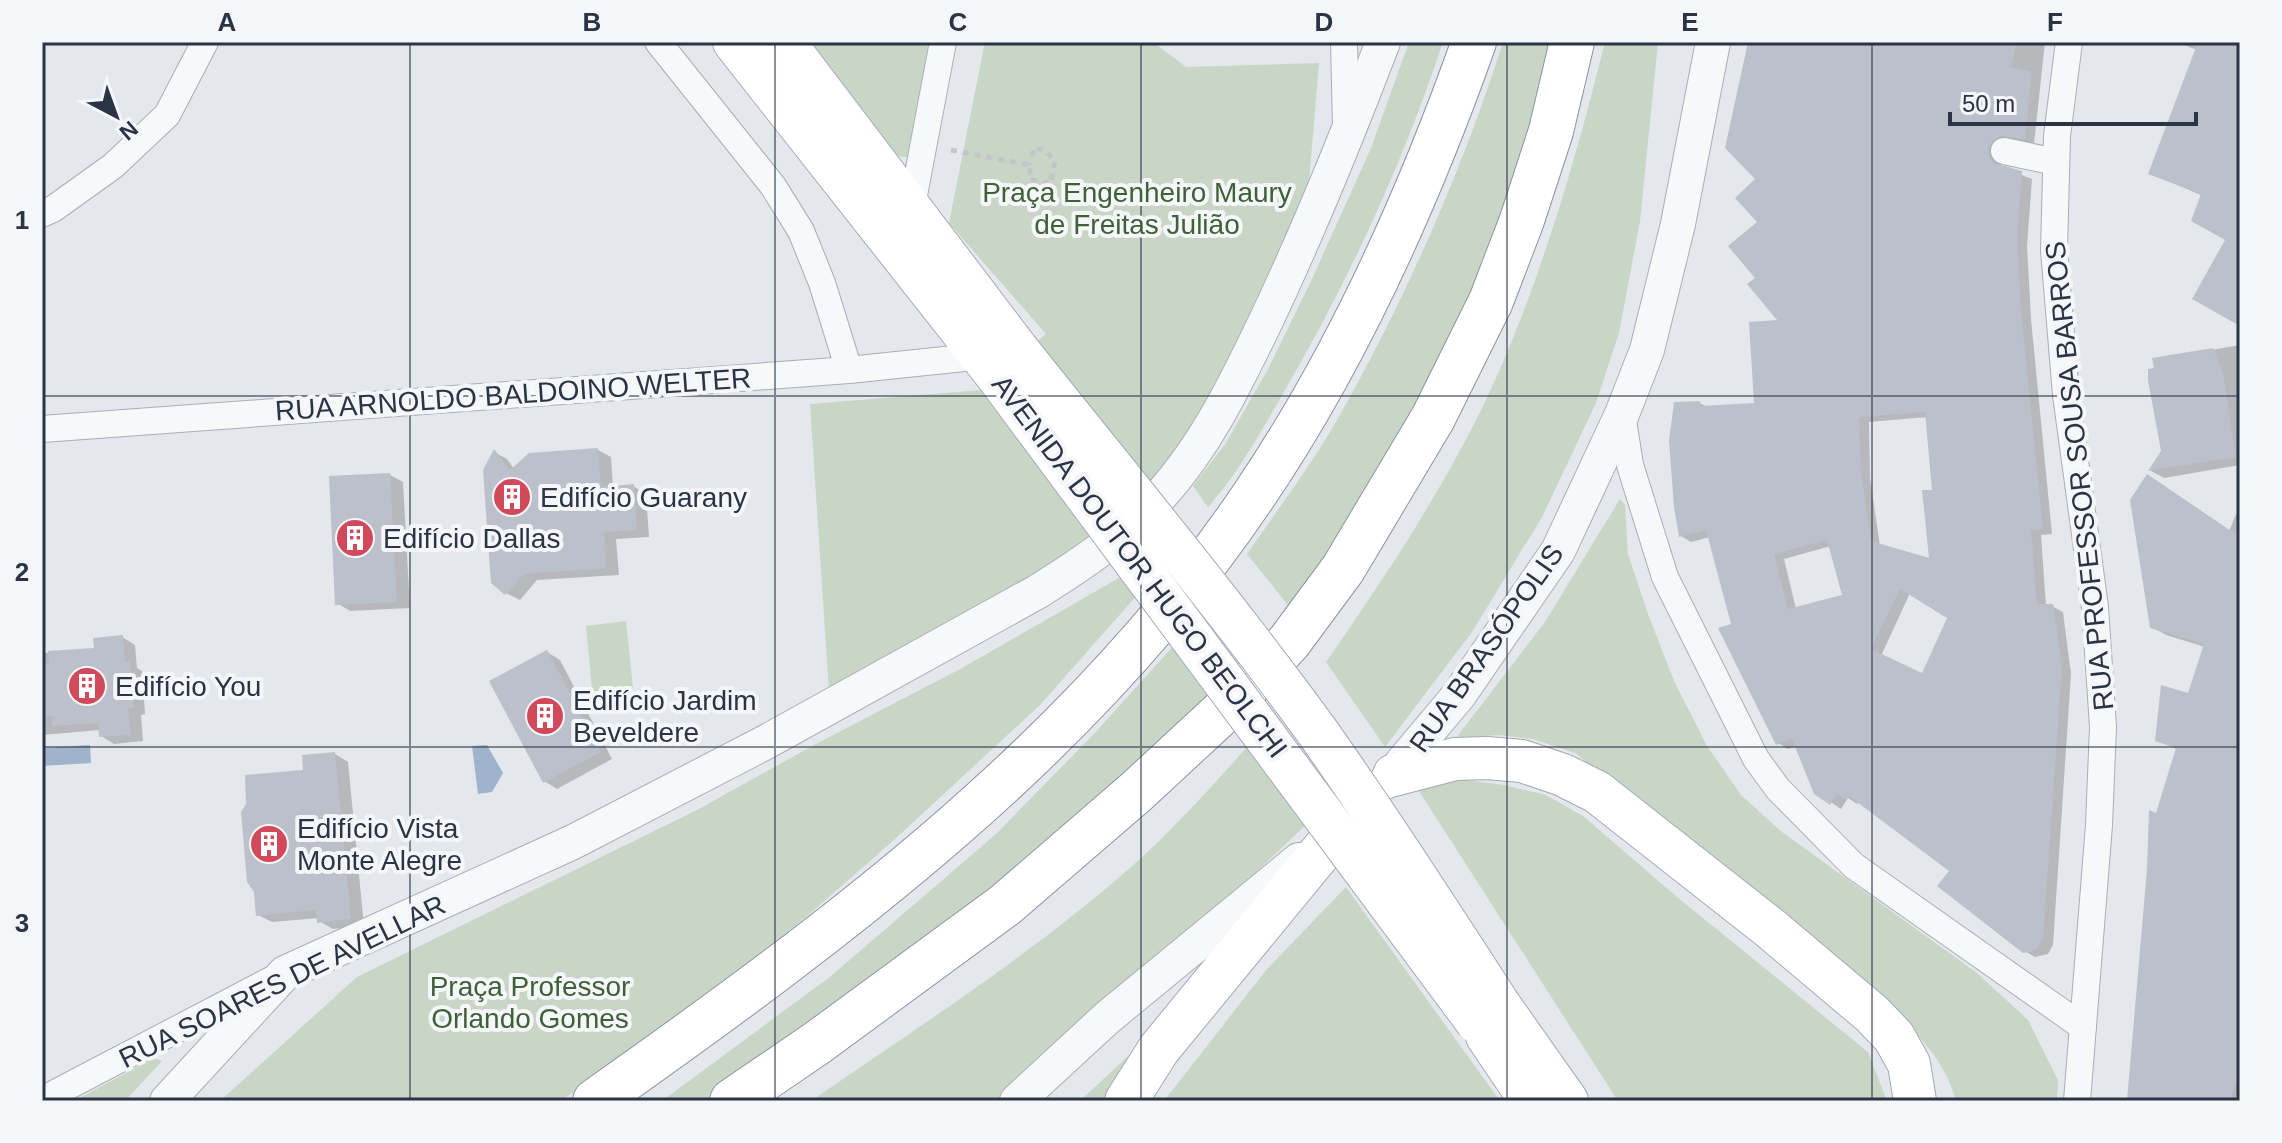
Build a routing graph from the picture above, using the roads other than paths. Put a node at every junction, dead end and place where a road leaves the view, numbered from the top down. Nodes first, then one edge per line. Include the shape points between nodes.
1 (205, 42) edge
2 (658, 42) edge
3 (734, 42) edge
4 (784, 42) edge
5 (943, 42) edge
6 (1344, 42) edge
7 (1383, 42) edge
8 (1474, 42) edge
9 (1572, 42) edge
10 (1713, 42) edge
11 (2069, 42) edge
12 (1346, 139) junction
13 (2004, 151) dead end
14 (2056, 162) junction
15 (911, 211) junction
16 (42, 214) edge
17 (999, 360) junction
18 (849, 370) junction
19 (1622, 414) junction
20 (42, 429) edge
21 (1394, 775) junction
22 (1348, 819) junction
23 (285, 973) junction
24 (1489, 1014) junction
25 (2083, 1027) junction
26 (42, 1100) edge
27 (167, 1101) edge
28 (595, 1101) edge
29 (732, 1101) edge
30 (1017, 1101) edge
31 (1126, 1101) edge
32 (1531, 1101) edge
33 (1567, 1101) edge
34 (1915, 1101) edge
35 (2077, 1101) edge

1 - 16 street via 167,115 113,166
2 - 18 street via 773,186 801,231
3 - 17 main road, AVENIDA DOUTOR HUGO BEOLCHI
4 - 15 main road, AVENIDA DOUTOR HUGO BEOLCHI
5 - 15 street
6 - 12 street
7 - 12 street, RUA SOARES DE AVELLAR
8 - 28 highway via 1449,114 1367,298 1316,394 1252,498 1168,609 1084,702 951,828 849,915
9 - 29 highway via 1551,131 1491,301 1433,418 1343,569 1289,642 1230,705 1005,905
10 - 19 street, RUA BRASÓPOLIS via 1675,238 1647,350
11 - 14 street, RUA PROFESSOR SOUSA BARROS
12 - 23 street, RUA SOARES DE AVELLAR via 1289,273 1196,451 1163,493 1112,541 1037,592 766,742 573,842
13 - 14 street
14 - 25 street, RUA PROFESSOR SOUSA BARROS via 2054,250 2066,395 2095,607 2103,727
15 - 17 main road, AVENIDA DOUTOR HUGO BEOLCHI
17 - 18 street, RUA ARNOLDO BALDOINO WELTER
17 - 24 main road, AVENIDA DOUTOR HUGO BEOLCHI, bridge
18 - 20 street, RUA ARNOLDO BALDOINO WELTER
19 - 21 street, RUA BRASÓPOLIS via 1558,551 1459,695
19 - 25 street via 1630,465 1665,577 1756,759 1778,789 1854,866
21 - 22 street, RUA BRASÓPOLIS
21 - 34 main road via 1455,759 1487,758 1522,761 1597,792 1872,1014 1894,1037 1909,1064
22 - 30 street, RUA BRASÓPOLIS via 1107,1018
22 - 31 main road via 1168,1038
23 - 26 street, RUA SOARES DE AVELLAR
23 - 27 street
24 - 32 main road, AVENIDA DOUTOR HUGO BEOLCHI
24 - 33 main road, AVENIDA DOUTOR HUGO BEOLCHI
25 - 35 street, RUA PROFESSOR SOUSA BARROS

